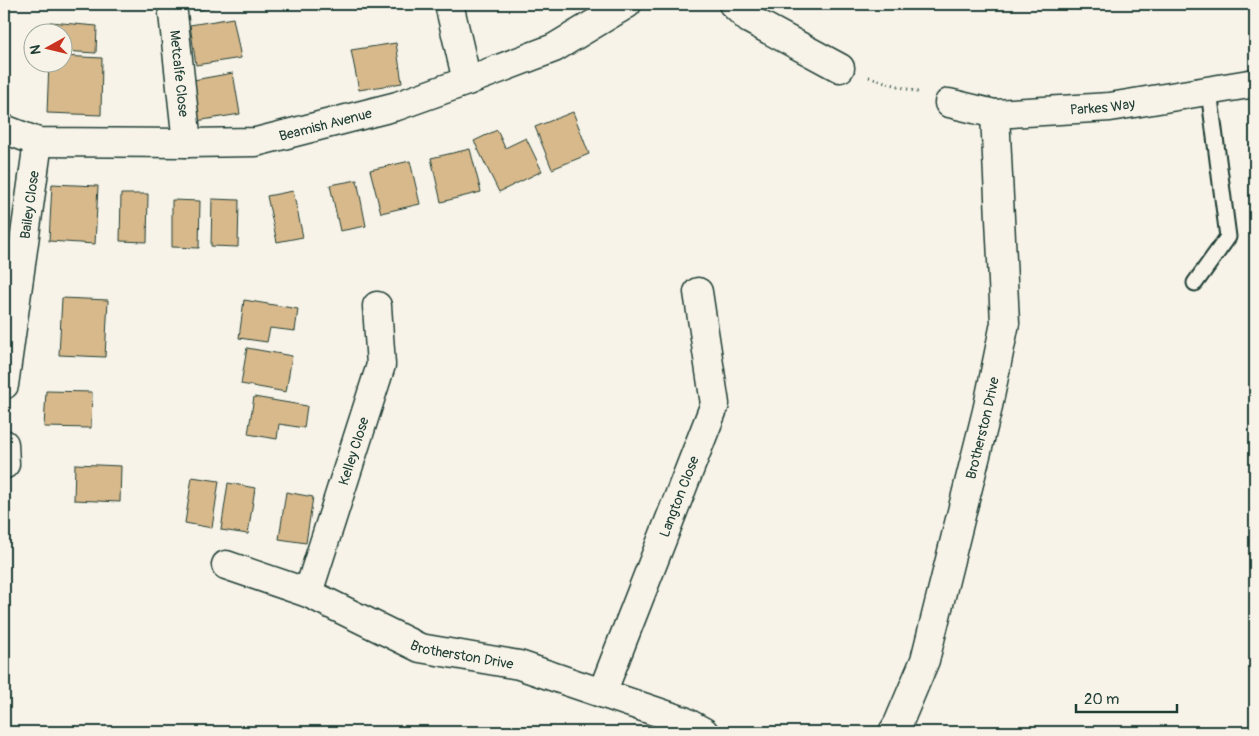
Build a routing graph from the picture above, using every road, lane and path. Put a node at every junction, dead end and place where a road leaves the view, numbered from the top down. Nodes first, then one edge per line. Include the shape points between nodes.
1 (172, 4) edge
2 (449, 4) edge
3 (627, 4) edge
4 (733, 4) edge
5 (840, 68) joint
6 (467, 81) junction
7 (1255, 83) edge
8 (1208, 91) junction
9 (949, 102) joint
10 (995, 114) junction
11 (4, 129) edge
12 (38, 142) junction
13 (187, 144) junction
14 (1195, 283) dead end
15 (698, 292) dead end
16 (377, 306) dead end
17 (4, 385) edge
18 (226, 565) dead end
19 (308, 593) junction
20 (602, 693) junction
21 (704, 732) edge
22 (893, 732) edge

1 - 13 street, Metcalfe Close
2 - 6 street
3 - 6 street, Beamish Avenue via 554,48
4 - 5 street via 749,19
5 - 9 path
6 - 13 street, Beamish Avenue via 397,106 256,142
7 - 8 street, Parkes Way
8 - 10 street, Parkes Way via 1110,107
8 - 14 lane via 1228,237
9 - 10 street, Parkes Way
10 - 22 street, Brotherston Drive via 1005,323 987,411 924,660
11 - 12 street, Beamish Avenue
12 - 13 street, Beamish Avenue
12 - 17 street, Bailey Close
15 - 20 street, Langton Close via 714,404
16 - 19 street, Kelley Close via 381,365
18 - 19 street, Brotherston Drive
19 - 20 street, Brotherston Drive via 420,648 519,665
20 - 21 street, Brotherston Drive

